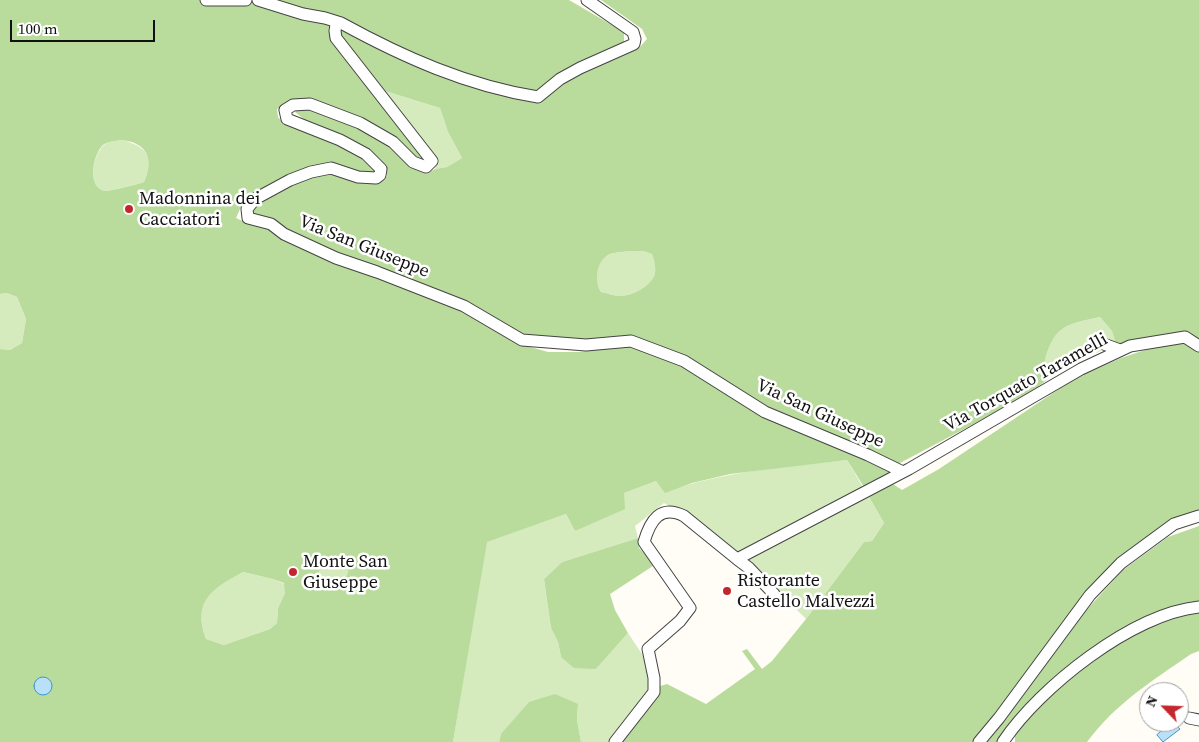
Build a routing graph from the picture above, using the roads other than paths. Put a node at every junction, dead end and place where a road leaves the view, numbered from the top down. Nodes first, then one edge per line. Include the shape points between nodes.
1 (206, 0) edge
2 (246, 0) edge
3 (258, 0) edge
4 (586, 0) edge
5 (341, 23) junction
6 (1101, 343) dead end
7 (1199, 346) edge
8 (1120, 350) junction
9 (903, 472) junction
10 (1199, 516) edge
11 (736, 559) junction
12 (774, 594) dead end
13 (1199, 607) edge
14 (1011, 737) edge
15 (615, 742) edge
16 (979, 742) edge
17 (1003, 742) edge

1 - 2 street
3 - 5 street
4 - 5 street via 633,32 634,44 580,68 538,96 510,92 440,70 382,46
5 - 9 street, Via San Giuseppe via 336,25 336,38 432,161 426,167 412,162 393,142 360,123 310,104 293,105 284,110 287,119 366,154 382,169 380,175 376,178 358,177 331,168 311,172 255,199 247,209 248,218 271,224 284,234 336,258 464,306 522,340 586,345 631,341 684,361 765,412
6 - 8 street
7 - 8 street, Via Torquato Taramelli via 1184,337
8 - 9 street, Via Torquato Taramelli
9 - 11 street, Via Torquato Taramelli
10 - 16 street via 1174,524 1121,564 1096,589
11 - 12 street
11 - 15 street via 674,511 664,512 649,524 644,542 661,574 690,608 648,649 654,692
13 - 14 street via 1161,617 1102,647 1046,692 1028,710
14 - 17 street

